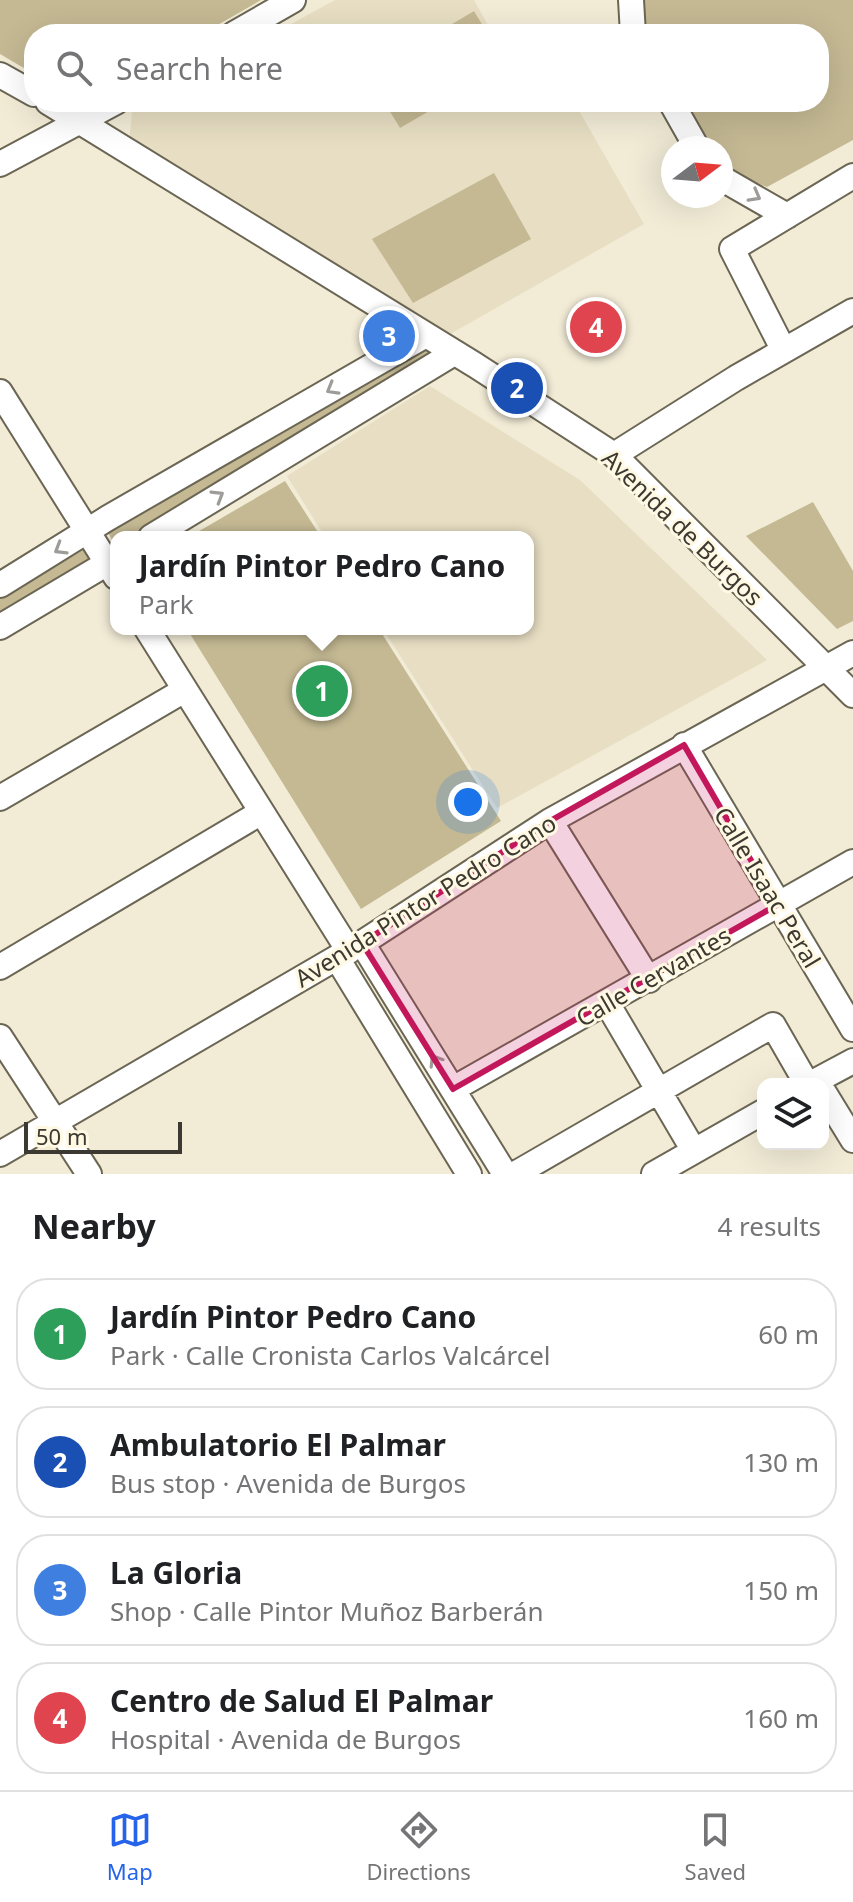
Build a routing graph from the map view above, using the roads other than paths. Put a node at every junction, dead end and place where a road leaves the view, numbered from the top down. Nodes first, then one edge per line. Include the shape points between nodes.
1 (293, 0) edge
2 (631, 0) edge
3 (251, 24) edge
4 (632, 24) edge
5 (0, 75) edge
6 (24, 88) edge
7 (66, 112) edge
8 (99, 112) edge
9 (677, 112) edge
10 (83, 121) junction
11 (690, 136) edge
12 (0, 164) edge
13 (853, 176) edge
14 (733, 185) edge
15 (787, 216) junction
16 (853, 311) edge
17 (424, 336) junction
18 (783, 349) junction
19 (454, 353) junction
20 (0, 392) edge
21 (614, 455) junction
22 (161, 531) edge
23 (89, 532) junction
24 (110, 562) edge
25 (110, 568) edge
26 (0, 585) edge
27 (0, 627) edge
28 (150, 635) edge
29 (853, 653) edge
30 (828, 667) junction
31 (183, 691) junction
32 (853, 695) edge
33 (684, 745) junction
34 (0, 798) edge
35 (260, 813) junction
36 (550, 821) junction
37 (853, 862) edge
38 (777, 905) junction
39 (349, 951) junction
40 (0, 967) edge
41 (649, 980) junction
42 (607, 1003) junction
43 (853, 1029) edge
44 (0, 1037) edge
45 (853, 1061) edge
46 (810, 1078) edge
47 (826, 1078) edge
48 (453, 1089) junction
49 (659, 1092) junction
50 (829, 1105) edge
51 (757, 1115) edge
52 (56, 1121) junction
53 (853, 1140) edge
54 (694, 1151) junction
55 (0, 1154) edge
56 (89, 1174) edge
57 (469, 1174) edge
58 (505, 1174) edge
59 (515, 1174) edge
60 (654, 1174) edge

1 - 3 street
2 - 4 street
5 - 6 street
7 - 10 street, Avenida de Burgos
8 - 10 street
9 - 11 street
10 - 12 street
10 - 17 street, Avenida de Burgos
13 - 15 street
14 -> 15 street
15 - 18 street via 732,249
16 - 18 street
17 - 19 street, Avenida de Burgos
17 -> 23 street
18 - 21 street
19 - 21 street, Avenida de Burgos
22 -> 19 street
20 - 23 street
21 - 30 street, Avenida de Burgos
23 - 24 street
23 -> 26 street
25 - 27 street
28 - 31 street
29 - 30 street, Avenida Pintor Pedro Cano
30 - 32 street, Avenida de Burgos
30 - 33 street, Avenida Pintor Pedro Cano
31 - 34 street
31 - 35 street
33 - 36 street, Avenida Pintor Pedro Cano
33 - 38 street, Calle Isaac Peral
35 - 39 street
35 - 40 street
36 - 39 street, Avenida Pintor Pedro Cano
36 - 41 street
37 - 38 street, Calle Cervantes
38 - 41 street, Calle Cervantes
38 - 43 street, Calle Isaac Peral
48 -> 39 street
39 - 52 street, Avenida Pintor Pedro Cano
39 - 57 street
41 - 42 street, Calle Cervantes
42 - 48 street, Calle Cervantes
42 - 49 street
44 - 52 street
45 - 47 street
46 - 49 street via 773,1025
48 - 58 street
49 - 54 street
49 - 59 street
50 - 53 street
51 - 54 street
52 - 55 street, Avenida Pintor Pedro Cano
52 - 56 street
54 - 60 street

